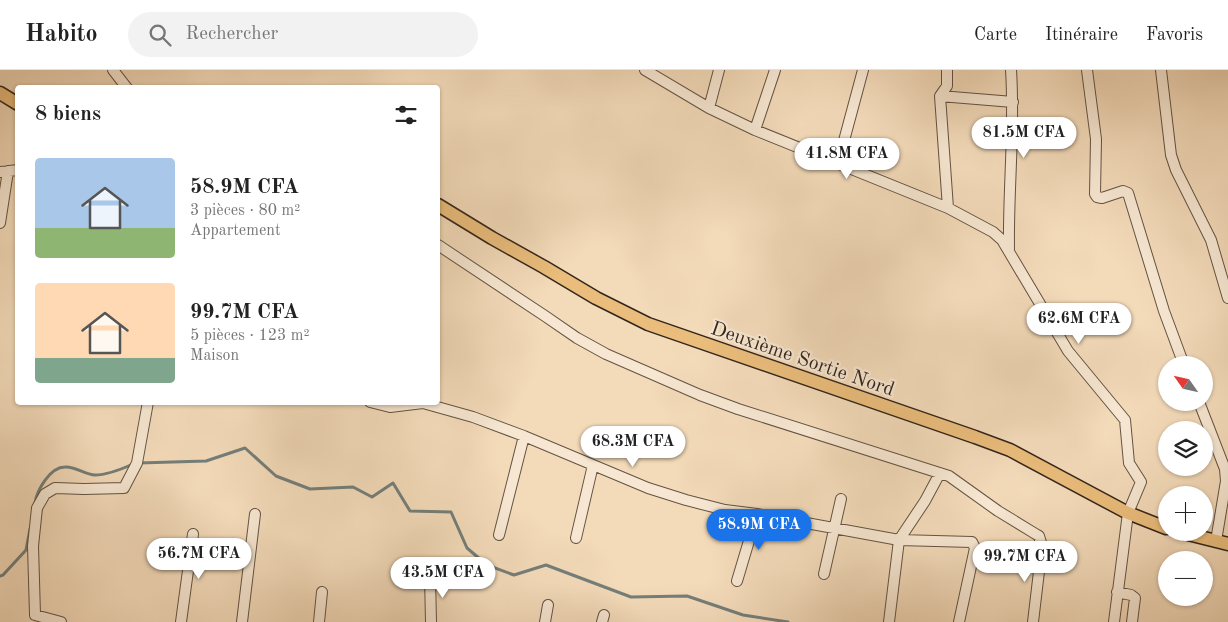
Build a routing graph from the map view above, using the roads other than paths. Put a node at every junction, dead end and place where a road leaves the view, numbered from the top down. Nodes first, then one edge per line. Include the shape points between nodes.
1 (113, 70) edge
2 (645, 70) edge
3 (719, 70) edge
4 (775, 70) edge
5 (863, 70) edge
6 (947, 70) edge
7 (1011, 70) edge
8 (1087, 70) edge
9 (1161, 70) edge
10 (125, 85) edge
11 (0, 93) edge
12 (940, 96) junction
13 (15, 102) edge
14 (1013, 102) junction
15 (709, 108) junction
16 (755, 130) junction
17 (838, 163) junction
18 (9, 171) edge
19 (440, 206) edge
20 (948, 208) junction
21 (0, 223) edge
22 (440, 246) edge
23 (1008, 249) junction
24 (1228, 298) edge
25 (1181, 356) edge
26 (147, 405) edge
27 (382, 405) edge
28 (406, 405) edge
29 (430, 405) edge
30 (1202, 411) edge
31 (524, 436) junction
32 (593, 464) junction
33 (940, 473) junction
34 (841, 499) dead end
35 (1128, 513) junction
36 (254, 514) dead end
37 (757, 514) junction
38 (1158, 525) edge
39 (834, 530) junction
40 (193, 534) dead end
41 (499, 536) dead end
42 (576, 538) dead end
43 (899, 540) junction
44 (1222, 542) edge
45 (824, 574) dead end
46 (430, 576) dead end
47 (737, 580) dead end
48 (322, 592) dead end
49 (1117, 592) junction
50 (548, 605) dead end
51 (61, 622) edge
52 (181, 622) edge
53 (242, 622) edge
54 (319, 622) edge
55 (431, 622) edge
56 (545, 622) edge
57 (889, 622) edge
58 (959, 622) edge
59 (1033, 622) edge
60 (1114, 622) edge
61 (1132, 622) edge

1 - 10 street
2 - 15 street
3 - 15 street
4 - 16 street
5 - 17 street
6 - 12 street via 947,86
7 - 14 street
8 - 25 street via 1096,139 1095,194 1102,198 1123,191 1128,193
9 - 24 street via 1171,155 1211,240
11 - 13 main road
12 - 14 street
12 - 20 street
14 - 23 street
15 - 16 street
16 - 17 street
17 - 20 street
18 - 21 street
19 - 35 main road, Deuxième Sortie Nord via 596,298 648,324 1010,450
20 - 23 street via 992,232
22 - 33 street via 606,354 738,408
23 - 35 street via 1068,350 1125,420 1129,463 1141,482
26 - 51 street via 137,463 124,488 56,488 45,494 37,508 33,546 35,615
27 - 28 street
29 - 31 street
30 - 44 street via 1225,469
31 - 32 street
31 - 41 street
32 - 37 street via 648,488 686,500
32 - 42 street
33 - 43 street
33 - 59 street via 1039,536 1042,546
34 - 39 street
35 - 38 main road, Deuxième Sortie Nord
35 - 49 street
36 - 53 street
37 - 39 street
37 - 47 street
39 - 43 street
39 - 45 street
40 - 52 street
43 - 57 street
43 - 58 street via 969,542 975,545
46 - 55 street
48 - 54 street
49 - 60 street
49 - 61 street via 1136,598
50 - 56 street

